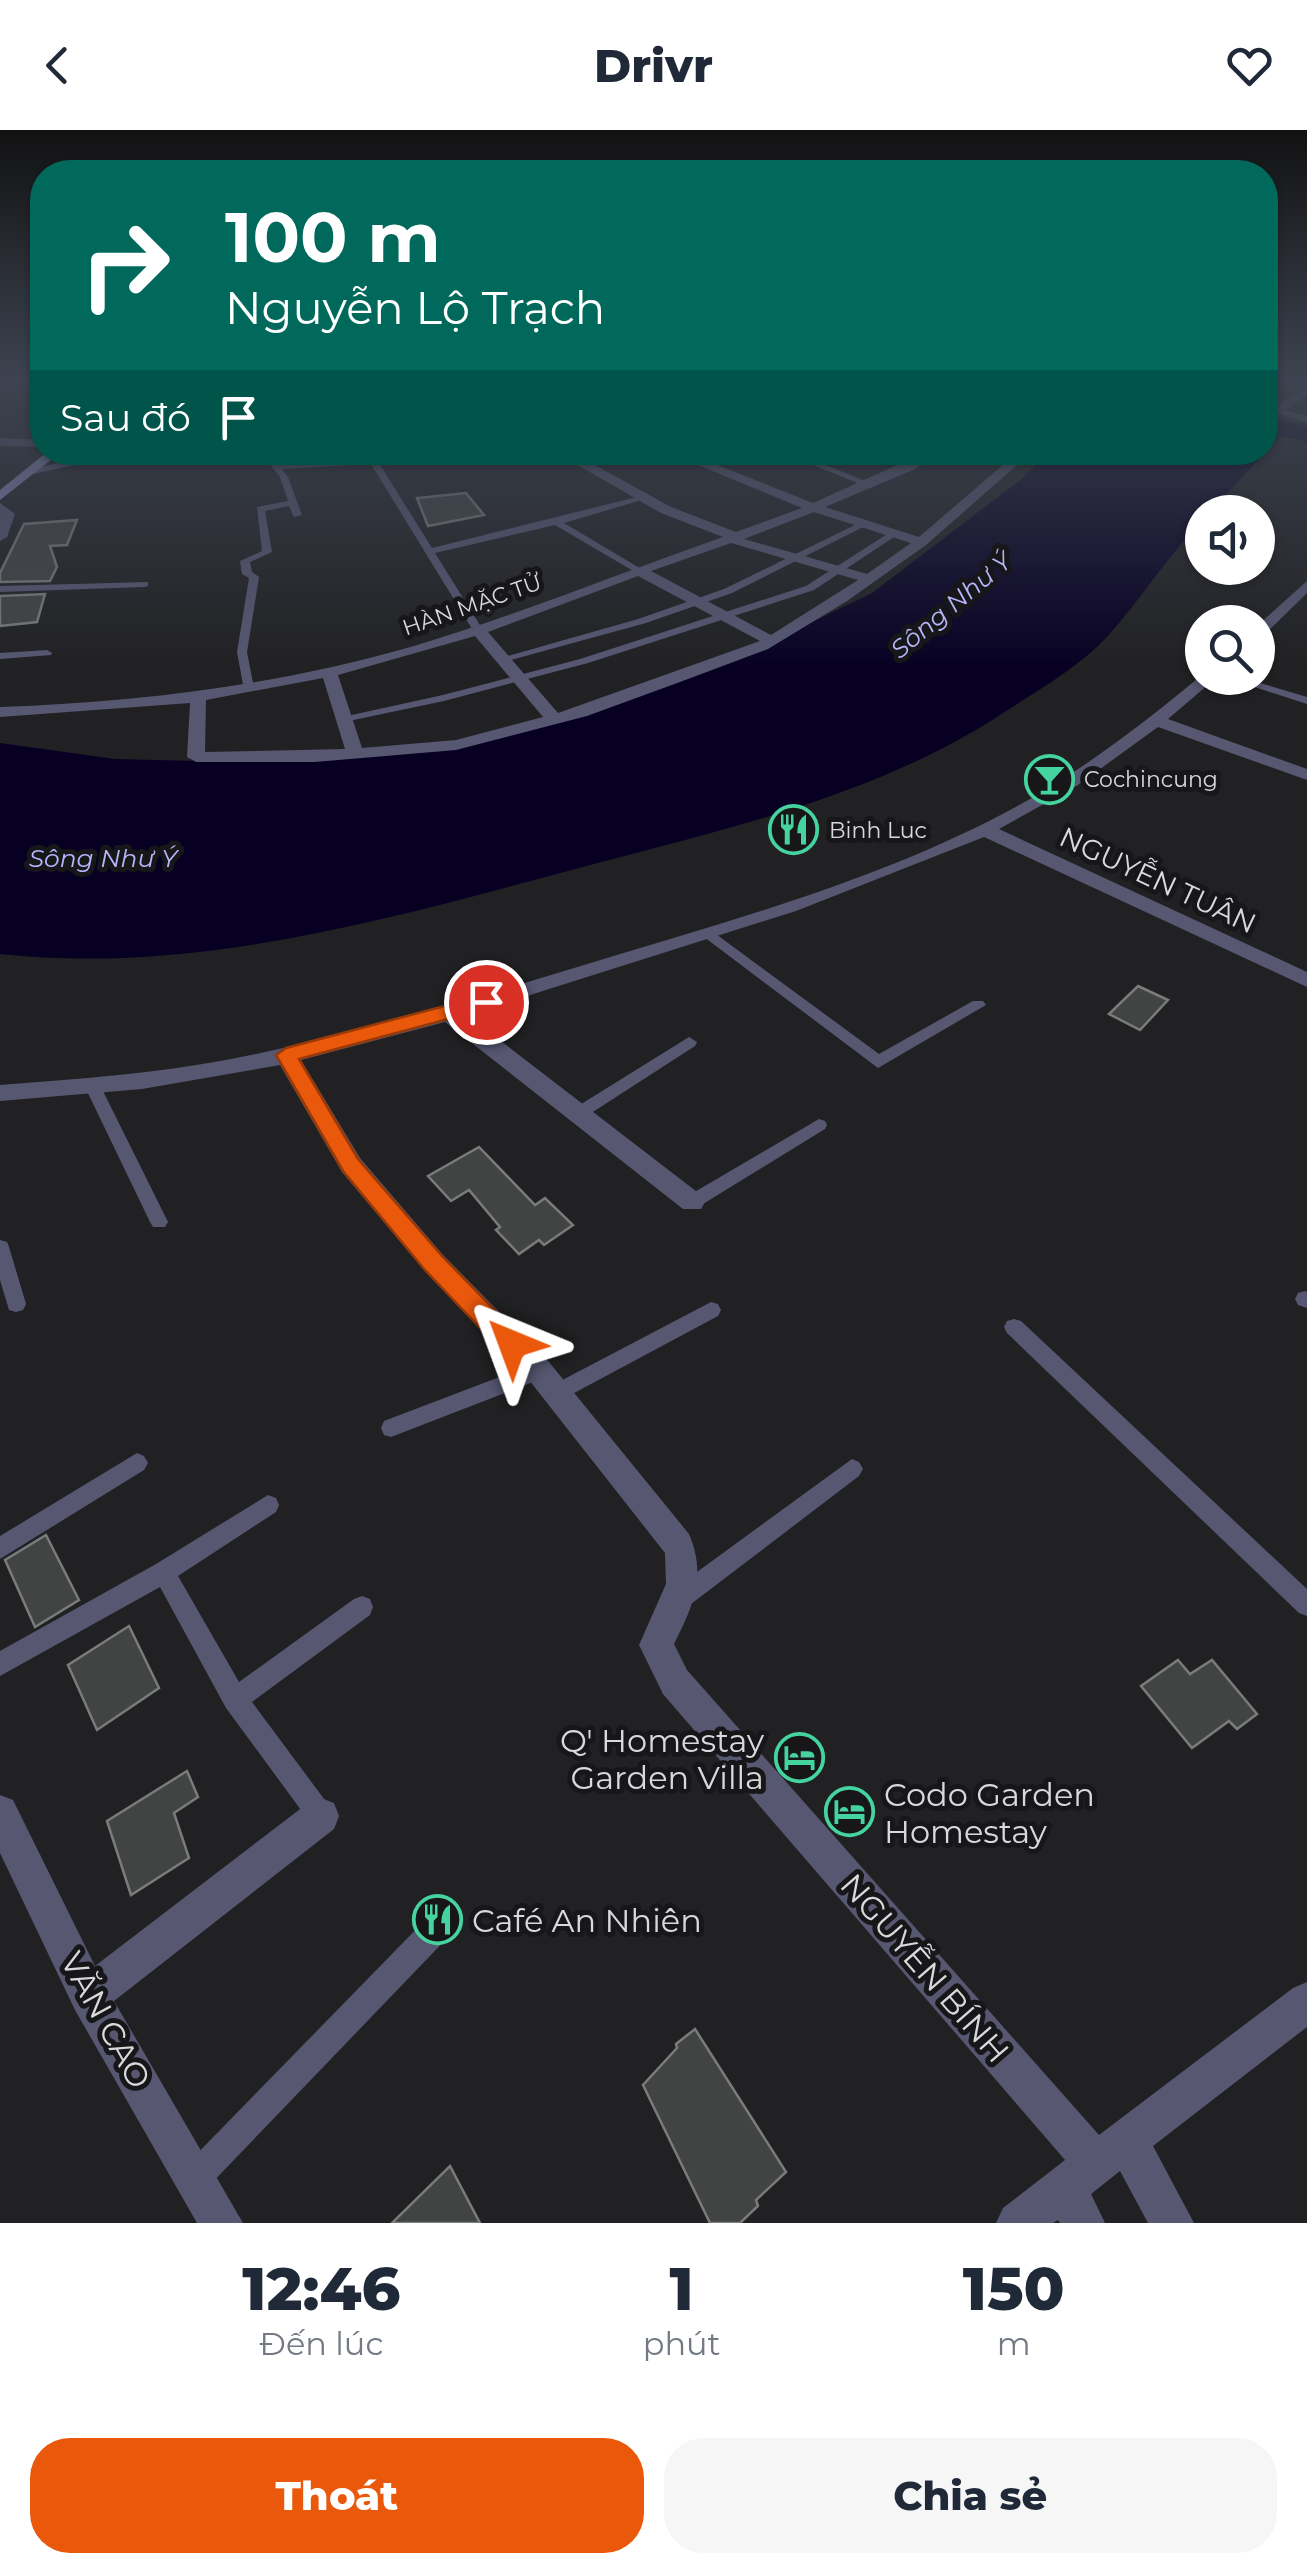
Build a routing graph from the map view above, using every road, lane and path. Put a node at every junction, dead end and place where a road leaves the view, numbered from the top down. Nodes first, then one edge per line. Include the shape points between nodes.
1 (27, 475) edge
2 (280, 475) edge
3 (382, 475) edge
4 (606, 475) edge
5 (730, 475) edge
6 (844, 475) edge
7 (889, 475) edge
8 (1000, 475) edge
9 (868, 484) junction
10 (0, 496) edge
11 (642, 497) junction
12 (292, 503) junction
13 (0, 507) edge
14 (814, 508) junction
15 (297, 516) dead end
16 (556, 522) junction
17 (864, 524) junction
18 (895, 533) junction
19 (0, 537) edge
20 (736, 539) junction
21 (921, 542) junction
22 (428, 552) junction
23 (796, 558) junction
24 (638, 570) junction
25 (838, 570) junction
26 (869, 579) junction
27 (144, 584) dead end
28 (0, 589) edge
29 (1304, 592) edge
30 (696, 603) junction
31 (722, 618) junction
32 (1275, 618) edge
33 (478, 630) junction
34 (771, 641) junction
35 (47, 653) dead end
36 (0, 656) edge
37 (503, 659) junction
38 (329, 671) junction
39 (519, 678) junction
40 (248, 688) junction
41 (1275, 691) edge
42 (198, 695) junction
43 (1188, 695) edge
44 (1307, 701) edge
45 (0, 712) edge
46 (344, 718) junction
47 (554, 719) junction
48 (1157, 721) junction
49 (355, 753) junction
50 (1307, 775) edge
51 (985, 830) junction
52 (709, 934) junction
53 (1307, 980) edge
54 (978, 1005) dead end
55 (449, 1013) junction
56 (689, 1042) dead end
57 (286, 1055) junction
58 (92, 1086) junction
59 (0, 1093) edge
60 (576, 1115) junction
61 (819, 1125) dead end
62 (692, 1202) joint
63 (159, 1222) dead end
64 (0, 1247) edge
65 (16, 1304) dead end
66 (711, 1310) dead end
67 (1014, 1327) dead end
68 (547, 1382) junction
69 (391, 1428) dead end
70 (137, 1463) dead end
71 (852, 1469) dead end
72 (268, 1505) dead end
73 (0, 1548) edge
74 (164, 1572) junction
75 (683, 1596) junction
76 (1307, 1605) edge
77 (362, 1607) dead end
78 (0, 1664) edge
79 (235, 1698) junction
80 (320, 1816) joint
81 (1, 1818) edge
82 (442, 1923) dead end
83 (90, 1996) junction
84 (1307, 2002) edge
85 (196, 2177) junction
86 (1093, 2179) edge
87 (221, 2223) edge
88 (1018, 2223) edge
89 (1172, 2223) edge

1 - 10 main road
2 - 12 lane
3 - 22 lane
4 - 11 street
5 - 14 street
6 - 9 lane
7 - 9 street, HÀN MẶC TỬ
8 - 21 street
9 - 14 street, HÀN MẶC TỬ
11 - 16 lane
11 - 20 street
12 - 15 lane
12 - 40 lane via 260,510 268,552 245,561 246,574 254,577 242,652
13 - 19 street via 8,514
14 - 17 street
14 - 20 street, HÀN MẶC TỬ
16 - 22 lane
16 - 24 lane
17 - 18 street
17 - 23 lane
18 - 21 street
18 - 25 lane
20 - 23 street
20 - 24 street, HÀN MẶC TỬ
21 - 26 street
22 - 33 lane
23 - 25 street
23 - 30 lane
24 - 30 street
24 - 33 street, HÀN MẶC TỬ
25 - 26 street
25 - 31 lane via 810,588
26 - 34 street
27 - 28 lane
29 - 32 street
30 - 31 street
30 - 37 lane
31 - 34 street
31 - 39 lane
33 - 37 street
33 - 38 street, HÀN MẶC TỬ
34 - 47 street
35 - 36 lane
37 - 39 street
38 - 40 street, HÀN MẶC TỬ
38 - 46 street
39 - 46 lane
39 - 47 street
40 - 42 street, HÀN MẶC TỬ
41 - 44 lane
42 - 45 street, HÀN MẶC TỬ
42 - 49 street via 196,757
43 - 48 street
46 - 49 street
47 - 49 street via 456,745
48 - 50 street
48 - 51 street
51 - 52 street
51 - 53 street, NGUYỄN TUÂN
52 - 54 lane via 878,1062
52 - 55 street
55 - 57 street
55 - 60 street
56 - 60 lane
57 - 58 street
57 - 68 street via 350,1165
58 - 59 street
58 - 63 lane
60 - 62 street
61 - 62 lane
64 - 65 lane
66 - 68 lane
67 - 76 lane
68 - 69 lane
68 - 75 street via 678,1545 685,1560
70 - 73 lane
71 - 75 lane
72 - 74 lane
74 - 78 lane
74 - 79 lane
75 - 86 street, NGUYỄN BÍNH via 656,1645 675,1682
77 - 79 lane
79 - 80 lane
80 - 83 street
81 - 83 street, VĂN CAO
82 - 85 lane
83 - 85 street, VĂN CAO
84 - 86 street
85 - 87 street, VĂN CAO
86 - 88 street
86 - 89 street

